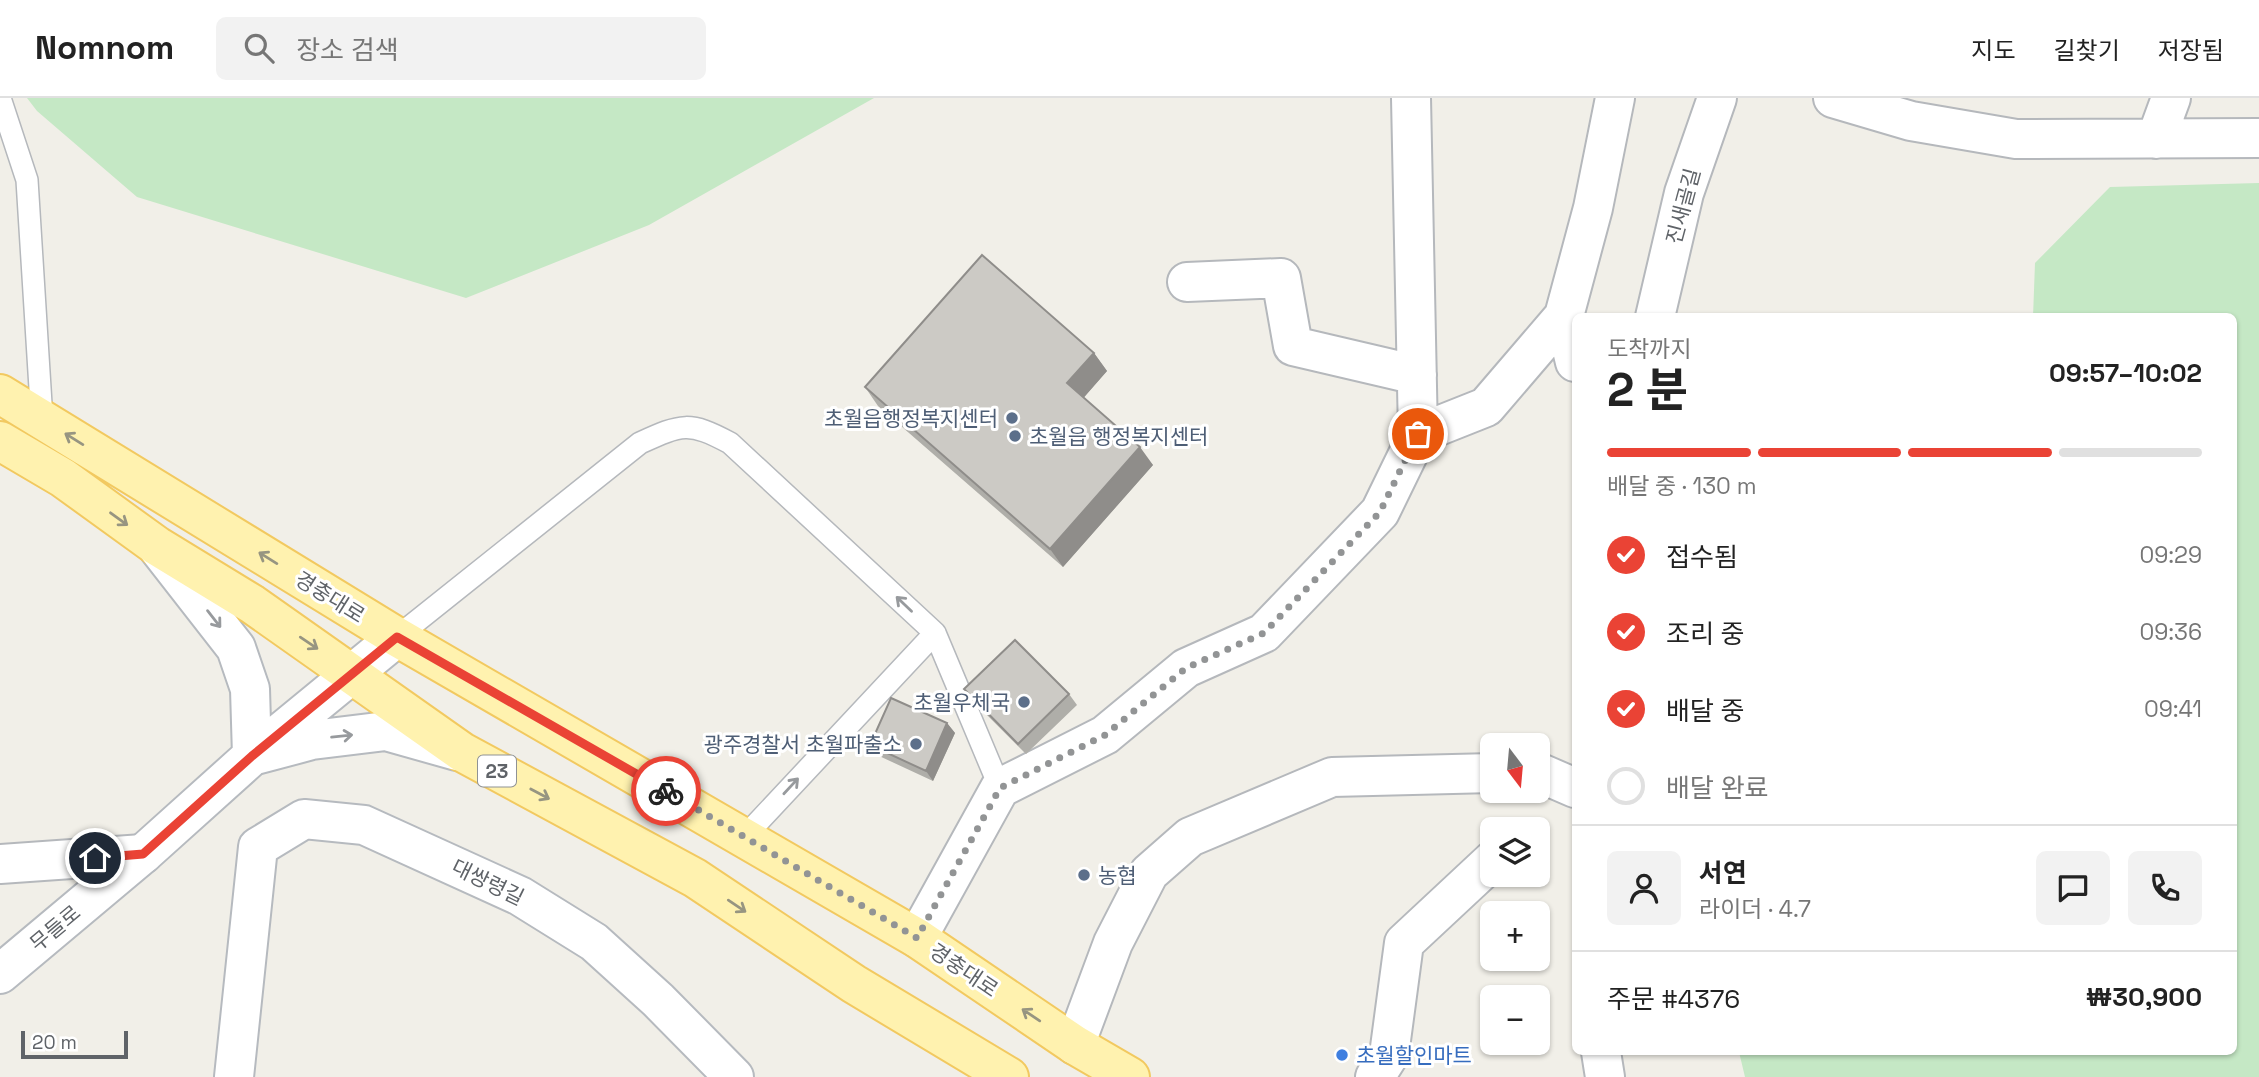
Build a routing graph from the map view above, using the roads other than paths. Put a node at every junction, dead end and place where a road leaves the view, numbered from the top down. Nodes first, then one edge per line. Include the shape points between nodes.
1 (0, 98) edge
2 (1411, 98) edge
3 (1615, 98) edge
4 (1833, 98) edge
5 (2171, 98) edge
6 (1710, 100) edge
7 (2259, 138) edge
8 (2156, 139) junction
9 (1186, 282) dead end
10 (1656, 313) edge
11 (1564, 316) junction
12 (1572, 349) edge
13 (1417, 375) junction
14 (0, 394) edge
15 (42, 420) junction
16 (1418, 434) junction
17 (0, 441) edge
18 (157, 546) junction
19 (935, 633) junction
20 (397, 637) junction
21 (353, 673) junction
22 (462, 752) junction
23 (252, 756) junction
24 (1480, 773) edge
25 (1550, 777) edge
26 (1572, 787) edge
27 (1000, 788) junction
28 (745, 836) junction
29 (143, 854) junction
30 (0, 864) edge
31 (1480, 872) edge
32 (917, 938) junction
33 (0, 974) edge
34 (1074, 1045) junction
35 (1601, 1055) edge
36 (234, 1077) edge
37 (734, 1077) edge
38 (1009, 1077) edge
39 (1130, 1077) edge
40 (1374, 1077) edge
41 (1605, 1077) edge

1 - 15 lane via 27,180
2 - 13 street
3 - 11 street via 1593,208
4 - 8 street via 1912,121 2016,139
5 - 8 street
6 - 10 street, 진새골길
7 - 8 street
9 - 13 street via 1281,278 1293,346
11 - 12 street
11 - 16 street via 1486,407
13 - 16 street
14 - 15 main road, 경충대로
20 -> 15 main road, 경충대로
16 - 27 street via 1380,512 1264,633 1186,668 1105,735
17 -> 18 main road, 23 via 63,478
18 -> 21 main road, 23
18 -> 23 street via 236,648 250,689
19 -> 20 lane via 730,443 702,428 674,428 640,443
19 - 27 lane
28 -> 19 lane
20 - 21 street, 무들로
20 - 28 main road, 경충대로
21 - 22 main road, 23
21 - 23 street, 무들로
23 -> 22 street via 312,740 386,731
22 -> 38 main road, 23 via 695,878 853,984
23 - 29 street, 무들로
24 - 34 street via 1332,777 1190,837 1149,873 1113,943
25 - 26 street
27 - 32 street
28 - 32 main road, 경충대로
29 - 30 street
29 - 33 street, 무들로
31 - 40 street via 1404,943 1389,1055
34 -> 32 main road, 경충대로
34 - 39 main road, 경충대로
35 - 41 street
36 - 37 street, 대쌍령길 via 258,848 304,820 364,825 520,895 594,942

